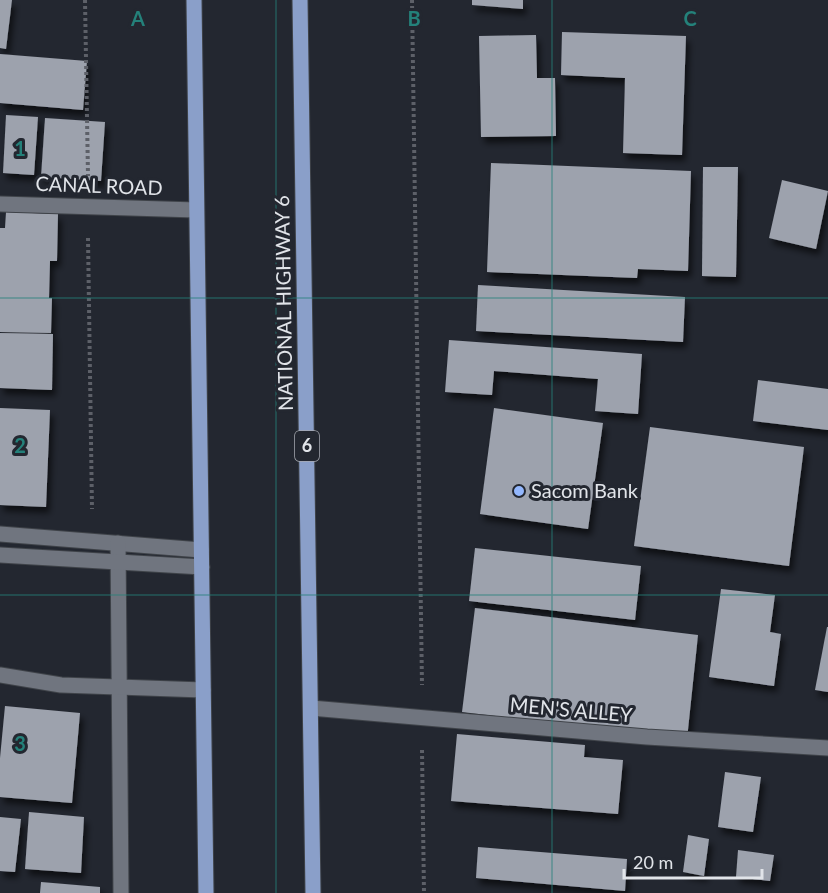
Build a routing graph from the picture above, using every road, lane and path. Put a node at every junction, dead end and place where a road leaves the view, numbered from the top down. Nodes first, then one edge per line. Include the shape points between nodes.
1 (85, 0) edge
2 (194, 0) edge
3 (300, 0) edge
4 (412, 0) edge
5 (88, 188) dead end
6 (0, 204) edge
7 (196, 210) junction
8 (88, 235) dead end
9 (0, 534) edge
10 (92, 541) junction
11 (118, 543) junction
12 (201, 550) junction
13 (0, 555) edge
14 (119, 564) junction
15 (202, 567) junction
16 (0, 675) edge
17 (119, 687) junction
18 (203, 690) junction
19 (311, 708) junction
20 (422, 717) junction
21 (828, 748) edge
22 (121, 893) edge
23 (206, 893) edge
24 (313, 893) edge
25 (424, 893) edge

1 - 5 path
2 - 7 main road
3 - 19 main road, NATIONAL HIGHWAY 6 / 6
4 - 20 path
6 - 7 street, CANAL ROAD
7 - 12 main road
8 - 10 path
9 - 10 street
10 - 11 street
11 - 12 street
11 - 14 street
12 - 15 main road
13 - 14 street
14 - 15 street
14 - 17 street
15 - 18 main road
16 - 17 street via 61,685
17 - 18 street
17 - 22 street
18 - 23 main road
19 - 20 street, MEN'S ALLEY
19 - 24 main road, NATIONAL HIGHWAY 6 / 6
20 - 21 street, MEN'S ALLEY
20 - 25 path

